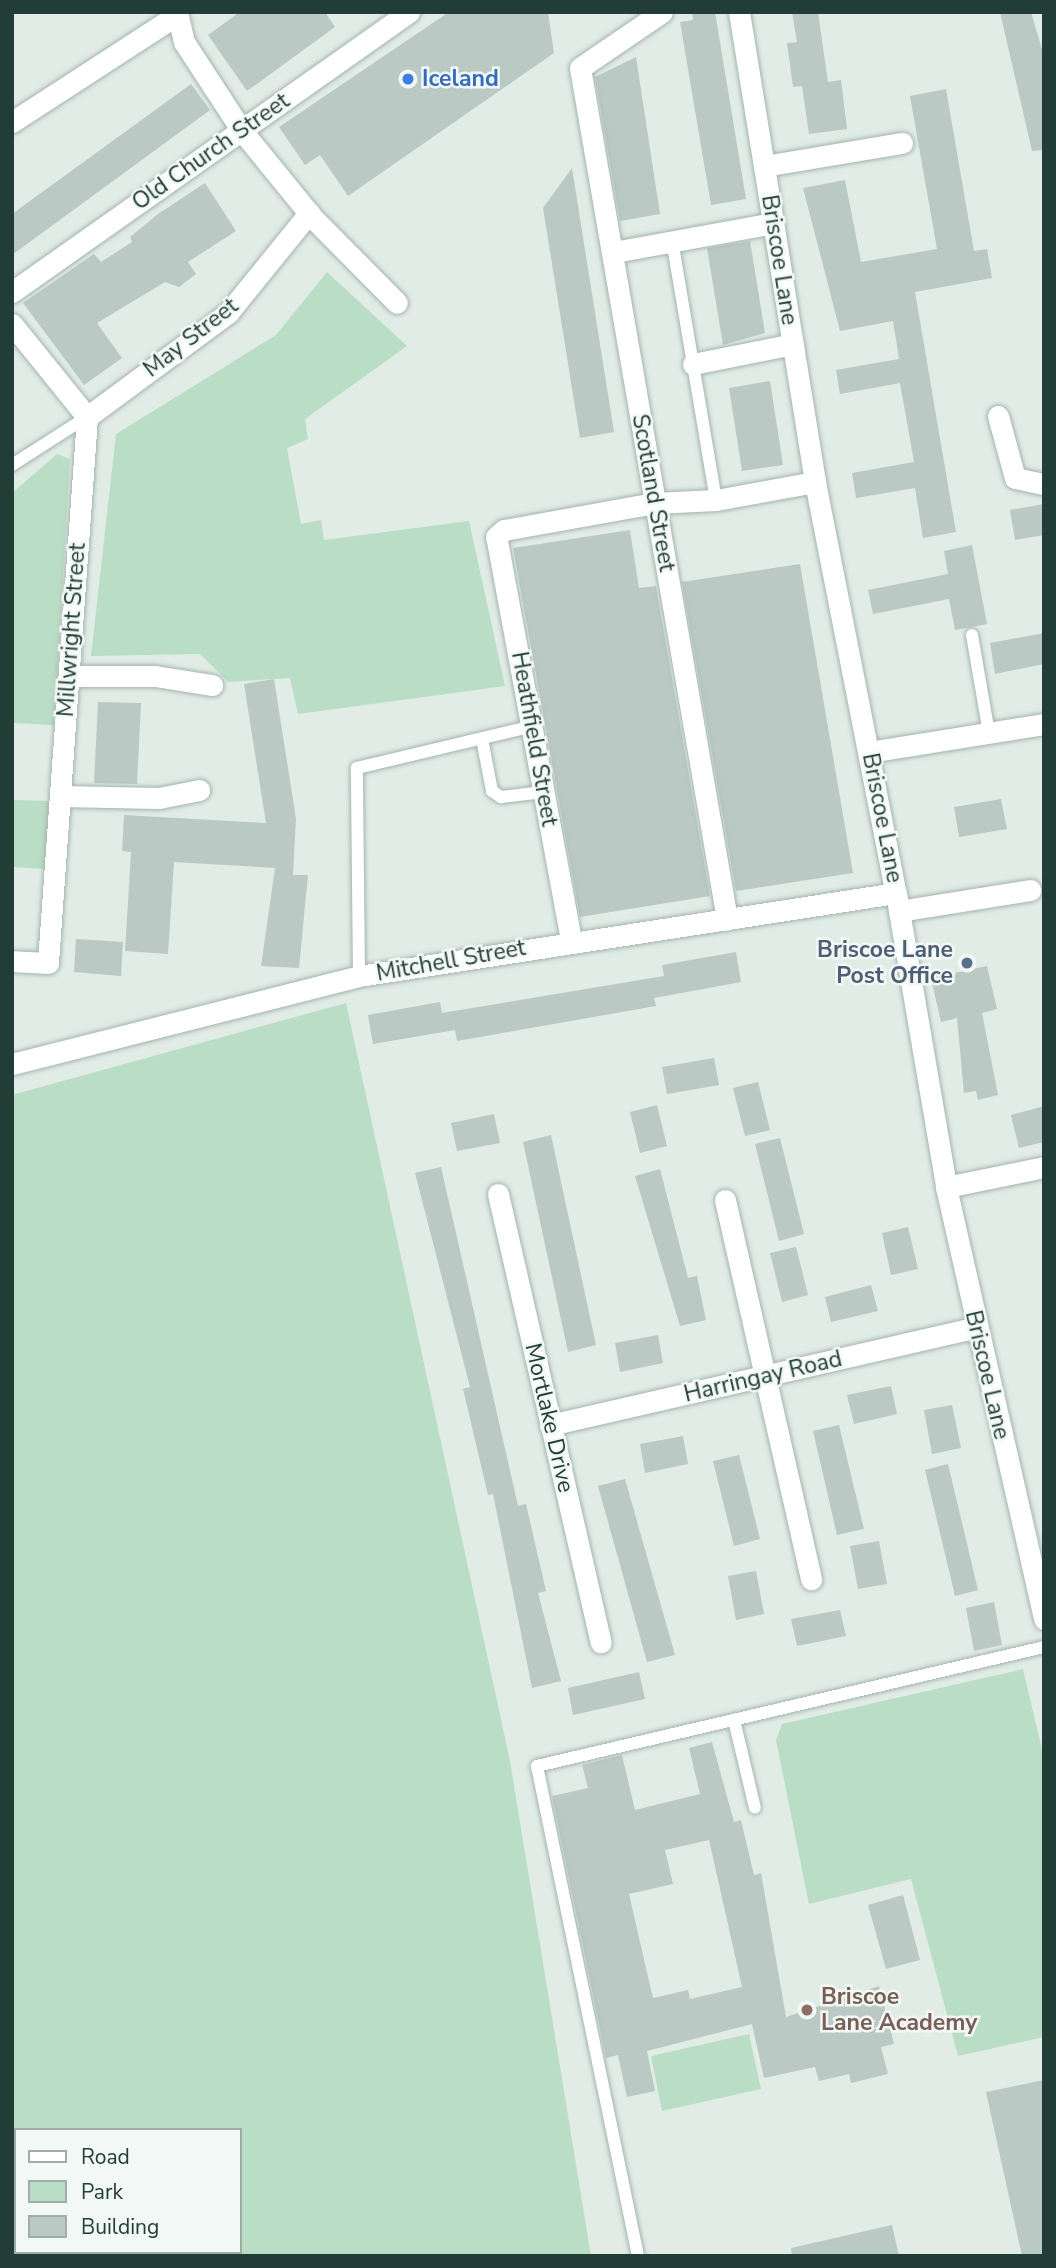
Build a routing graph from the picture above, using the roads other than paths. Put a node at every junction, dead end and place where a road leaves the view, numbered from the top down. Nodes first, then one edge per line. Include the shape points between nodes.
1 (409, 12) edge
2 (662, 12) edge
3 (739, 12) edge
4 (177, 14) edge
5 (12, 121) edge
6 (242, 131) junction
7 (902, 143) dead end
8 (764, 166) junction
9 (309, 213) junction
10 (773, 223) junction
11 (672, 240) junction
12 (614, 252) junction
13 (12, 292) edge
14 (397, 303) dead end
15 (12, 324) edge
16 (793, 344) junction
17 (693, 364) junction
18 (998, 416) dead end
19 (87, 417) junction
20 (12, 465) edge
21 (815, 482) junction
22 (1044, 484) edge
23 (716, 500) junction
24 (654, 503) junction
25 (972, 635) dead end
26 (69, 676) junction
27 (212, 685) dead end
28 (1044, 724) edge
29 (533, 726) junction
30 (989, 733) junction
31 (482, 739) junction
32 (869, 752) junction
33 (199, 790) dead end
34 (544, 792) junction
35 (60, 796) junction
36 (1030, 890) dead end
37 (898, 902) junction
38 (727, 919) junction
39 (570, 940) junction
40 (12, 961) edge
41 (359, 976) junction
42 (12, 1063) edge
43 (1044, 1167) edge
44 (946, 1187) junction
45 (498, 1194) dead end
46 (725, 1200) dead end
47 (975, 1328) junction
48 (765, 1378) junction
49 (550, 1425) junction
50 (811, 1580) dead end
51 (1044, 1619) edge
52 (601, 1642) dead end
53 (1044, 1647) edge
54 (734, 1720) junction
55 (755, 1808) dead end
56 (638, 2256) edge

1 - 6 street, Old Church Street
2 - 12 street, Scotland Street via 580,68
3 - 8 street, Briscoe Lane
4 - 5 street
4 - 6 street via 184,42
6 - 9 street
6 - 13 street, Old Church Street
7 - 8 street
8 - 10 street, Briscoe Lane
9 - 14 street
9 - 19 street, May Street via 228,313
10 - 11 street
10 - 16 street, Briscoe Lane
11 - 12 street
11 - 17 lane
12 - 24 street, Scotland Street
15 - 19 street
16 - 17 street
16 - 21 street, Briscoe Lane
17 - 23 lane
18 - 22 street via 1015,478
19 - 20 lane
19 - 26 street, Millwright Street
21 - 23 street
21 - 32 street, Briscoe Lane
23 - 24 street
24 - 29 street, Heathfield Street via 504,530 496,537
24 - 38 street, Scotland Street
25 - 30 lane
26 - 27 street
26 - 35 street, Millwright Street
28 - 30 street
29 - 31 lane
29 - 34 street, Heathfield Street
30 - 32 street
31 - 34 lane via 492,792 501,797
31 - 41 lane via 357,768
32 - 37 street, Briscoe Lane
33 - 35 street via 159,798
34 - 39 street, Heathfield Street
35 - 40 street, Millwright Street via 48,962
36 - 37 street, Mitchell Street
37 - 38 street, Mitchell Street
37 - 44 street, Briscoe Lane
38 - 39 street, Mitchell Street
39 - 41 street, Mitchell Street
41 - 42 street, Mitchell Street
43 - 44 street
44 - 47 street, Briscoe Lane
45 - 49 street, Mortlake Drive
46 - 48 street
47 - 48 street, Harringay Road
47 - 51 street, Briscoe Lane
48 - 49 street, Harringay Road
48 - 50 street
49 - 52 street, Mortlake Drive
53 - 54 lane
54 - 55 lane
54 - 56 lane via 537,1766

